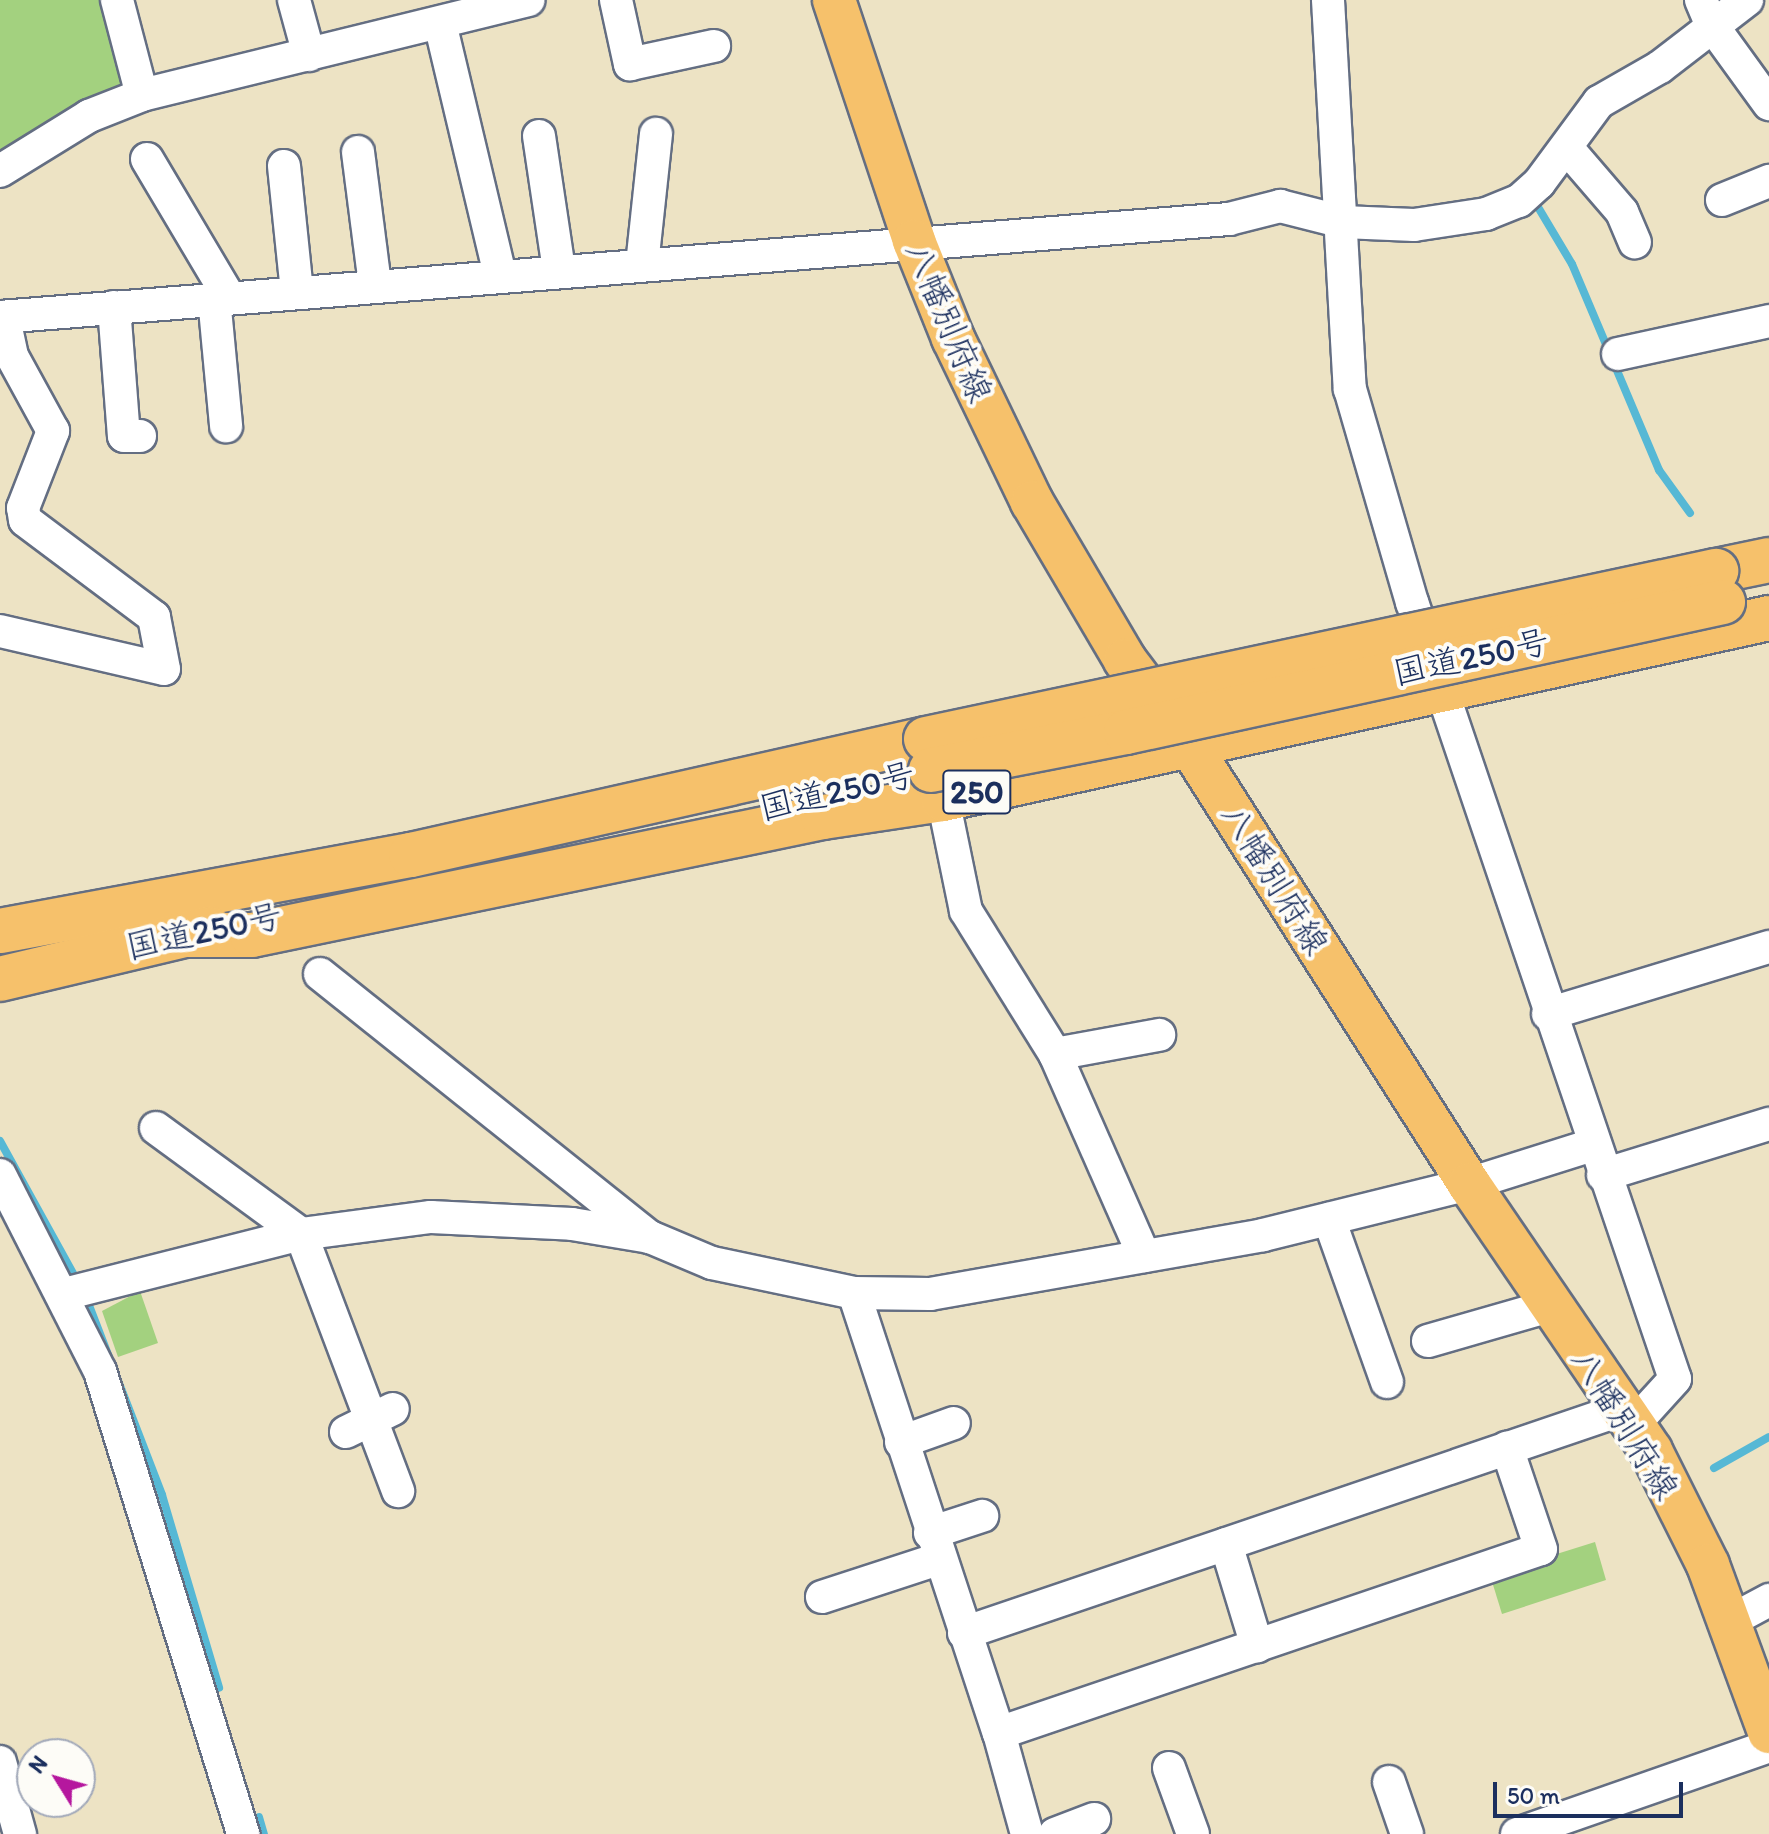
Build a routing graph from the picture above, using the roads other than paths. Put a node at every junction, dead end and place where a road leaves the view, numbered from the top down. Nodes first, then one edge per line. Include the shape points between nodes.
1 (117, 0) edge
2 (294, 0) edge
3 (528, 0) edge
4 (616, 0) edge
5 (834, 0) edge
6 (1328, 0) edge
7 (1747, 0) edge
8 (1706, 12) edge
9 (440, 23) junction
10 (714, 46) dead end
11 (309, 55) junction
12 (142, 95) junction
13 (1769, 104) edge
14 (656, 134) dead end
15 (539, 136) dead end
16 (1567, 148) junction
17 (358, 152) dead end
18 (147, 159) dead end
19 (284, 166) dead end
20 (0, 171) edge
21 (1769, 181) edge
22 (1722, 200) dead end
23 (1343, 222) junction
24 (914, 241) junction
25 (1635, 242) dead end
26 (642, 265) junction
27 (559, 270) junction
28 (500, 274) junction
29 (375, 284) junction
30 (297, 291) junction
31 (221, 297) junction
32 (114, 307) junction
33 (2, 317) edge
34 (1769, 321) edge
35 (1618, 354) dead end
36 (226, 426) dead end
37 (140, 436) dead end
38 (1769, 560) edge
39 (1720, 587) junction
40 (1769, 592) edge
41 (1769, 618) edge
42 (0, 631) edge
43 (1442, 686) junction
44 (1190, 746) junction
45 (933, 769) junction
46 (0, 931) edge
47 (1769, 947) edge
48 (320, 974) dead end
49 (0, 979) edge
50 (1548, 1014) junction
51 (1159, 1035) dead end
52 (1055, 1054) junction
53 (1769, 1124) edge
54 (156, 1128) dead end
55 (1598, 1160) junction
56 (0, 1175) edge
57 (1469, 1184) junction
58 (1329, 1219) junction
59 (301, 1234) junction
60 (650, 1237) junction
61 (1144, 1256) junction
62 (854, 1293) junction
63 (64, 1294) junction
64 (1550, 1306) junction
65 (1428, 1341) dead end
66 (1387, 1382) dead end
67 (1627, 1417) junction
68 (954, 1423) dead end
69 (901, 1442) junction
70 (1507, 1448) junction
71 (398, 1491) dead end
72 (982, 1516) dead end
73 (1226, 1544) junction
74 (934, 1546) junction
75 (822, 1597) dead end
76 (1769, 1600) edge
77 (1728, 1622) junction
78 (964, 1633) junction
79 (1257, 1646) junction
80 (1769, 1732) edge
81 (999, 1733) junction
82 (1769, 1746) edge
83 (0, 1762) edge
84 (1169, 1768) dead end
85 (1389, 1782) dead end
86 (1193, 1814) edge
87 (1094, 1819) dead end
88 (20, 1834) edge
89 (243, 1834) edge
90 (1027, 1834) edge
91 (1055, 1834) edge
92 (1407, 1834) edge
93 (1517, 1834) edge

1 - 12 street
2 - 11 street
3 - 9 street
4 - 10 street via 630,64 682,67
5 - 24 main road, 八幡別府線
6 - 23 street
7 - 8 street
8 - 13 street
8 - 16 street via 1660,67 1599,102
9 - 11 street
9 - 28 street
11 - 12 street
12 - 20 street via 89,116
14 - 26 street
15 - 27 street
16 - 23 street via 1519,201 1486,214 1414,225
16 - 25 street via 1630,205
17 - 29 street
18 - 31 street
19 - 30 street
21 - 22 street
23 - 24 street via 1280,206 1229,219
23 - 43 street via 1350,389
24 - 26 street
24 - 44 main road, 八幡別府線 via 953,338 1032,502 1125,660
26 - 27 street
27 - 28 street
28 - 29 street
29 - 30 street
30 - 31 street
31 - 32 street
31 - 36 street
32 - 33 street
32 - 37 street via 124,436
33 - 42 street via 12,356 53,431 23,508 25,520 154,617 164,669
34 - 35 street
38 - 39 highway, 国道250号 / 250
39 - 40 highway, 国道250号 / 250
39 - 45 highway, 国道250号 / 250, bridge via 1126,732
41 - 43 highway, 250
43 - 44 highway, 250
43 - 50 street
44 - 45 highway, 250
44 - 57 main road, 八幡別府線
45 - 46 highway, 国道250号 / 250 via 411,855
45 - 49 highway, 国道250号 / 250
45 - 52 street via 966,911
47 - 50 street
48 - 60 street
50 - 55 street
51 - 52 street
52 - 61 street
53 - 55 street
54 - 59 street
55 - 57 street
55 - 67 street via 1675,1379
56 - 63 street
57 - 58 street
57 - 64 main road, 八幡別府線
58 - 61 street
58 - 66 street
59 - 60 street via 431,1217 572,1224
59 - 63 street
59 - 71 street
60 - 62 street via 712,1263
61 - 62 street via 930,1294
62 - 69 street
63 - 89 street via 113,1411
64 - 65 street
64 - 67 main road, 八幡別府線
67 - 70 street
67 - 77 main road, 八幡別府線 via 1708,1565
68 - 69 street
69 - 74 street
70 - 73 street
70 - 79 street via 1541,1549
72 - 74 street
73 - 78 street
73 - 79 street
74 - 75 street
74 - 78 street
76 - 77 street
77 - 80 main road, 八幡別府線
78 - 81 street
79 - 81 street
81 - 90 street
82 - 93 street
83 - 88 street
84 - 86 street
85 - 92 street
87 - 91 street

